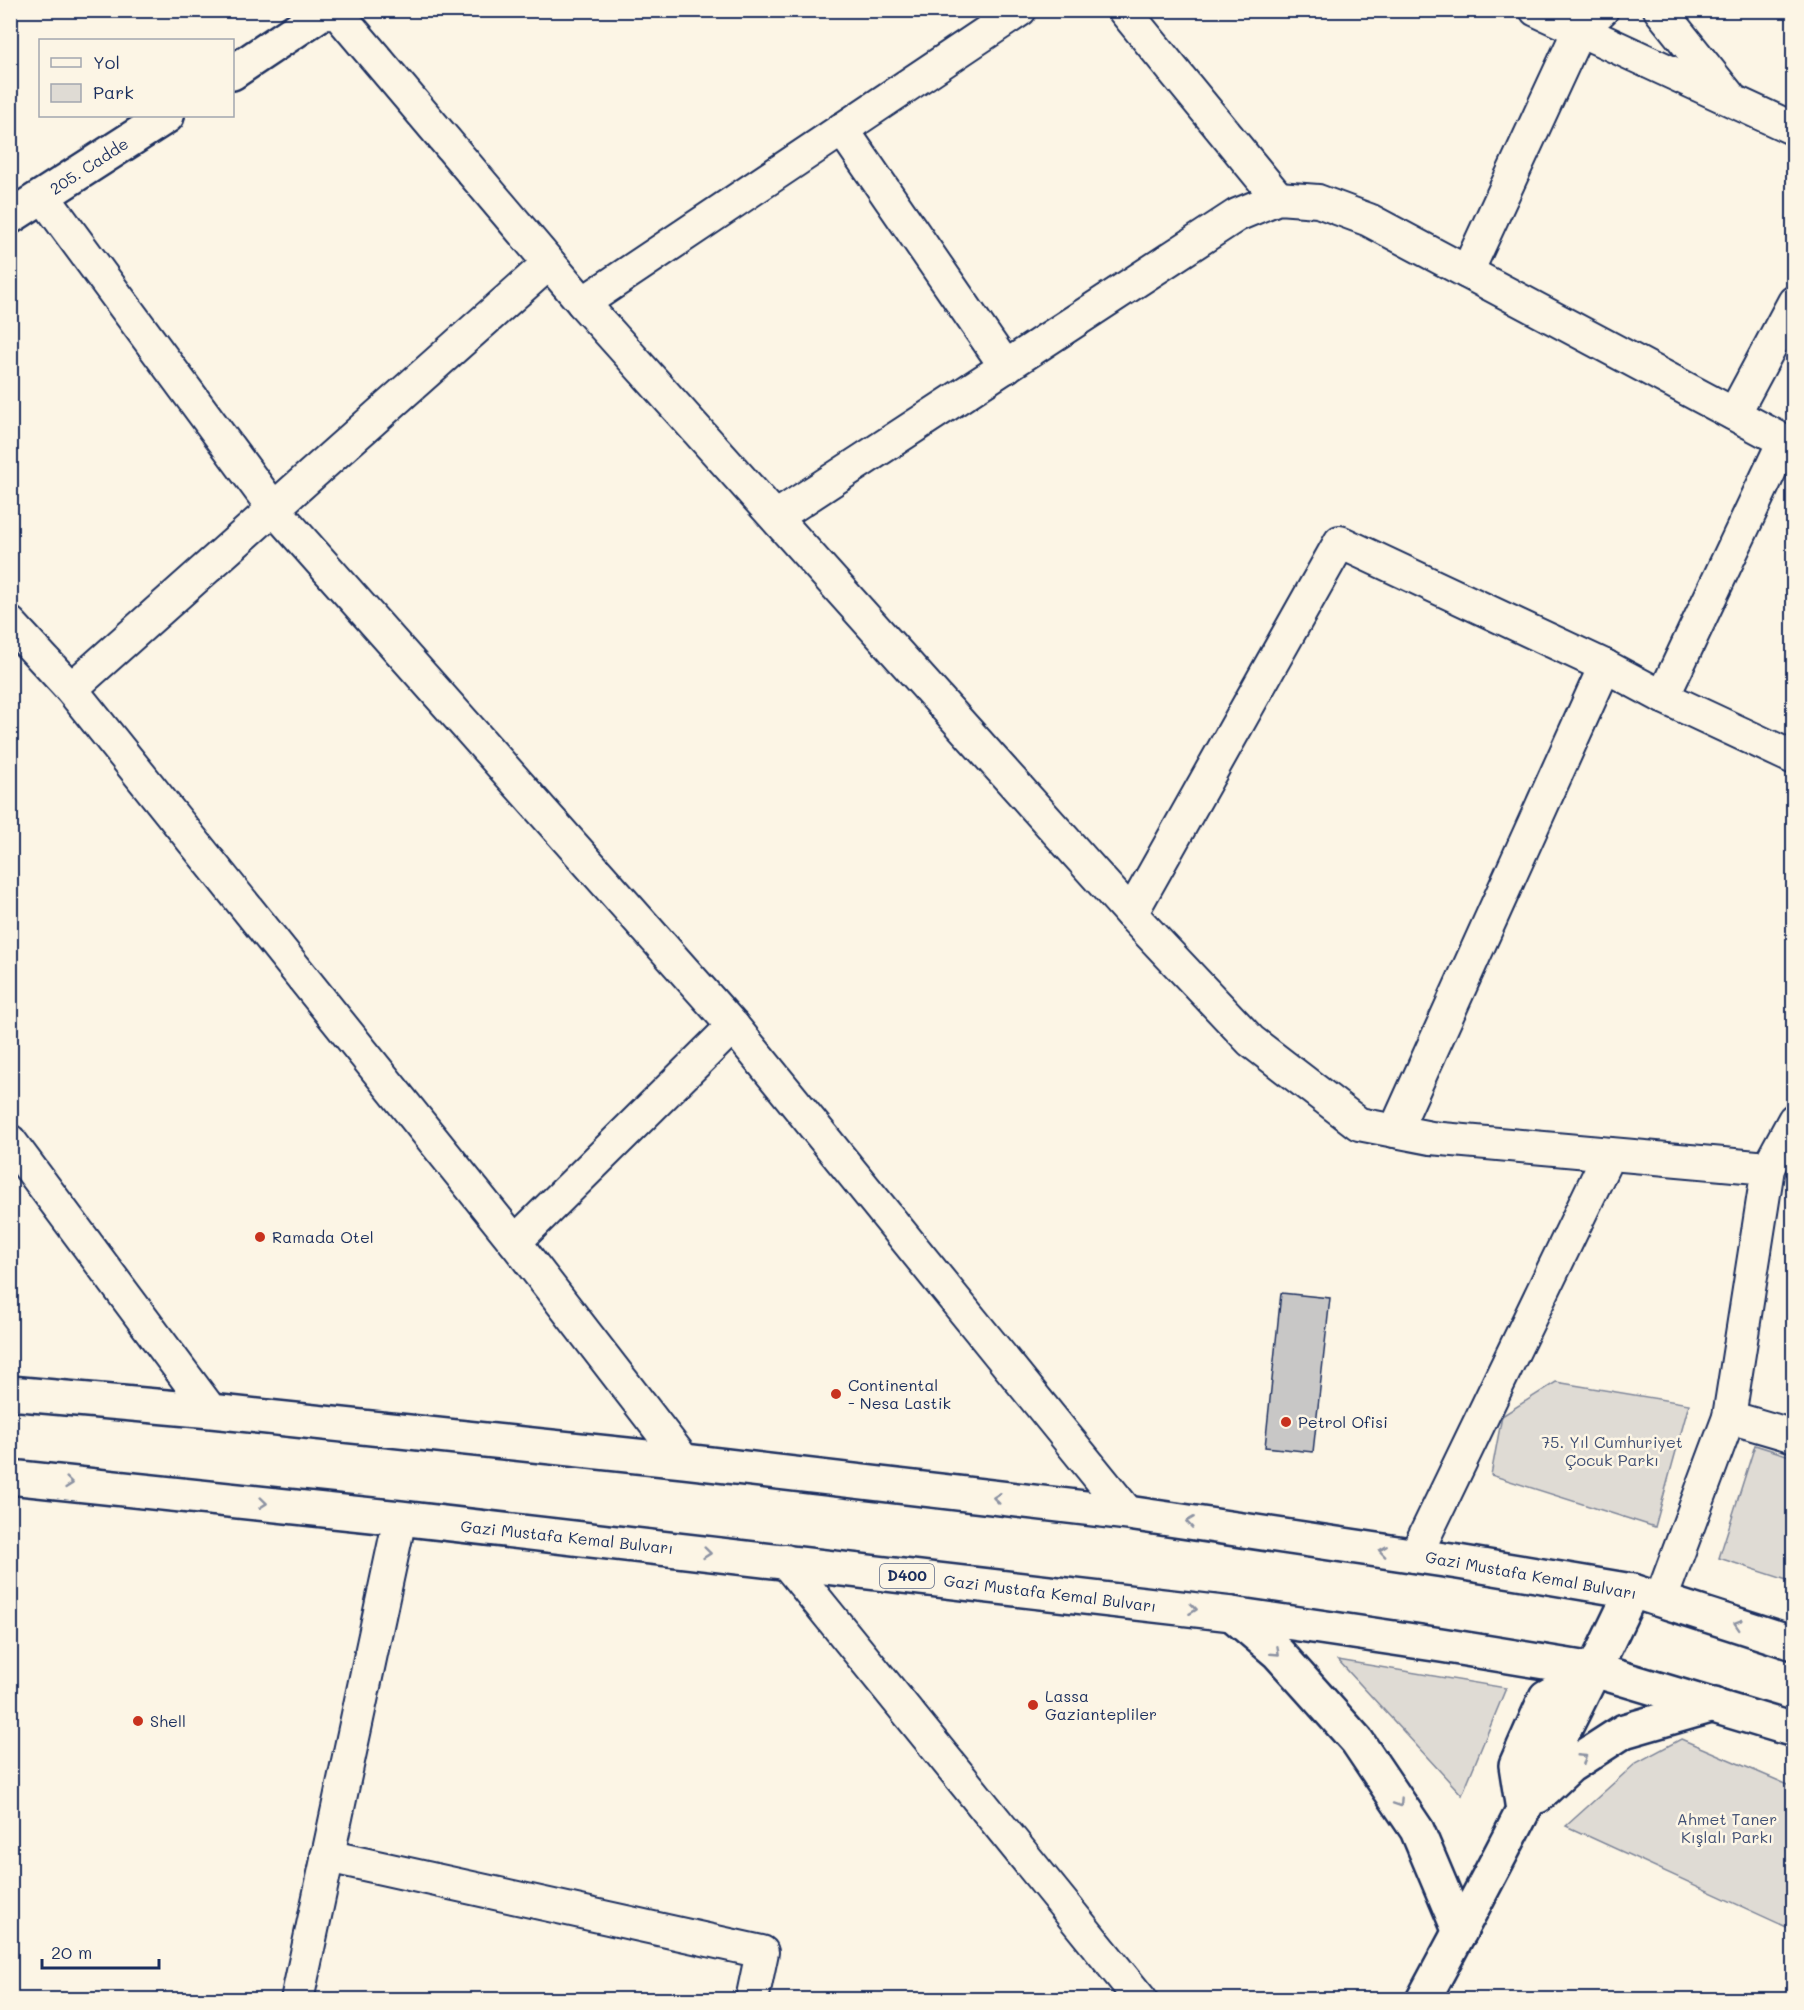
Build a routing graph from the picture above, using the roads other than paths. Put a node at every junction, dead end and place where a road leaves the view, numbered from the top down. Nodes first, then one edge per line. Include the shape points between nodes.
1 (326, 10) edge
2 (335, 10) edge
3 (1020, 10) edge
4 (1124, 10) edge
5 (1536, 10) edge
6 (1660, 10) edge
7 (292, 20) edge
8 (1590, 20) edge
9 (234, 71) edge
10 (1733, 101) junction
11 (165, 117) edge
12 (842, 129) junction
13 (1794, 129) edge
14 (43, 196) junction
15 (1278, 198) junction
16 (10, 217) edge
17 (549, 263) junction
18 (1467, 272) junction
19 (1794, 302) edge
20 (583, 303) junction
21 (1006, 367) junction
22 (1734, 414) junction
23 (1789, 443) edge
24 (273, 509) junction
25 (776, 517) junction
26 (10, 623) edge
27 (1605, 666) junction
28 (71, 689) junction
29 (1663, 697) junction
30 (1794, 758) edge
31 (1131, 914) junction
32 (733, 1026) junction
33 (1794, 1120) edge
34 (1395, 1131) junction
35 (10, 1141) edge
36 (1609, 1154) junction
37 (1768, 1168) junction
38 (514, 1242) junction
39 (10, 1393) edge
40 (211, 1411) junction
41 (1729, 1417) junction
42 (1794, 1436) edge
43 (684, 1461) junction
44 (10, 1477) edge
45 (1128, 1513) junction
46 (400, 1518) junction
47 (1415, 1556) junction
48 (785, 1561) junction
49 (1647, 1595) junction
50 (1232, 1614) junction
51 (1794, 1643) edge
52 (1594, 1670) junction
53 (1714, 1705) junction
54 (1794, 1730) edge
55 (1523, 1810) junction
56 (327, 1856) junction
57 (1460, 1932) junction
58 (297, 2000) edge
59 (752, 2000) edge
60 (1141, 2000) edge
61 (1423, 2000) edge

1 - 7 main road
2 - 17 street
3 - 12 street
4 - 15 street
5 - 8 street
6 - 10 street
7 - 9 main road
8 - 10 street
8 - 18 street
10 - 13 street
11 - 14 main road, 205. Cadde
12 - 20 street
12 - 21 street
14 - 16 main road, 205. Cadde
14 - 24 street
15 - 18 street via 1318,201 1369,220
15 - 21 street via 1237,215
17 - 20 street
17 - 24 street
18 - 22 street
19 - 22 street
20 - 25 street
21 - 25 street
22 - 23 street
23 - 29 street
24 - 28 street
24 - 32 street
25 - 31 street
26 - 28 street
27 - 29 street
27 - 31 street via 1340,542
27 - 34 street
28 - 38 street
29 - 30 street
31 - 34 street via 1251,1041 1359,1124
32 - 38 street
32 - 45 street
33 - 37 street
34 - 36 street via 1431,1138
35 - 40 street
36 - 37 street
36 - 47 street
37 - 41 street
38 - 43 street
39 - 40 main road, Gazi Mustafa Kemal Bulvarı
40 - 43 main road, Gazi Mustafa Kemal Bulvarı
41 - 42 street
41 - 49 street
45 -> 43 main road, Gazi Mustafa Kemal Bulvarı
44 -> 46 main road, Gazi Mustafa Kemal Bulvarı / D400
47 -> 45 main road, Gazi Mustafa Kemal Bulvarı
46 -> 48 main road, Gazi Mustafa Kemal Bulvarı / D400
46 - 56 street
47 - 49 main road, Gazi Mustafa Kemal Bulvarı
48 -> 50 main road, Gazi Mustafa Kemal Bulvarı / D400
48 - 60 street
51 -> 49 main road, Gazi Mustafa Kemal Bulvarı
49 - 52 main road
50 - 52 main road, Gazi Mustafa Kemal Bulvarı / D400
50 -> 57 main road via 1278,1653 1357,1741 1416,1830
52 - 53 main road, Gazi Mustafa Kemal Bulvarı / D400
52 - 55 main road via 1546,1697 1540,1708 1516,1765
53 - 54 main road, Gazi Mustafa Kemal Bulvarı / D400
55 -> 53 main road via 1570,1766 1624,1731
55 - 57 main road
56 - 58 street
56 - 59 street via 762,1952
57 - 61 main road

